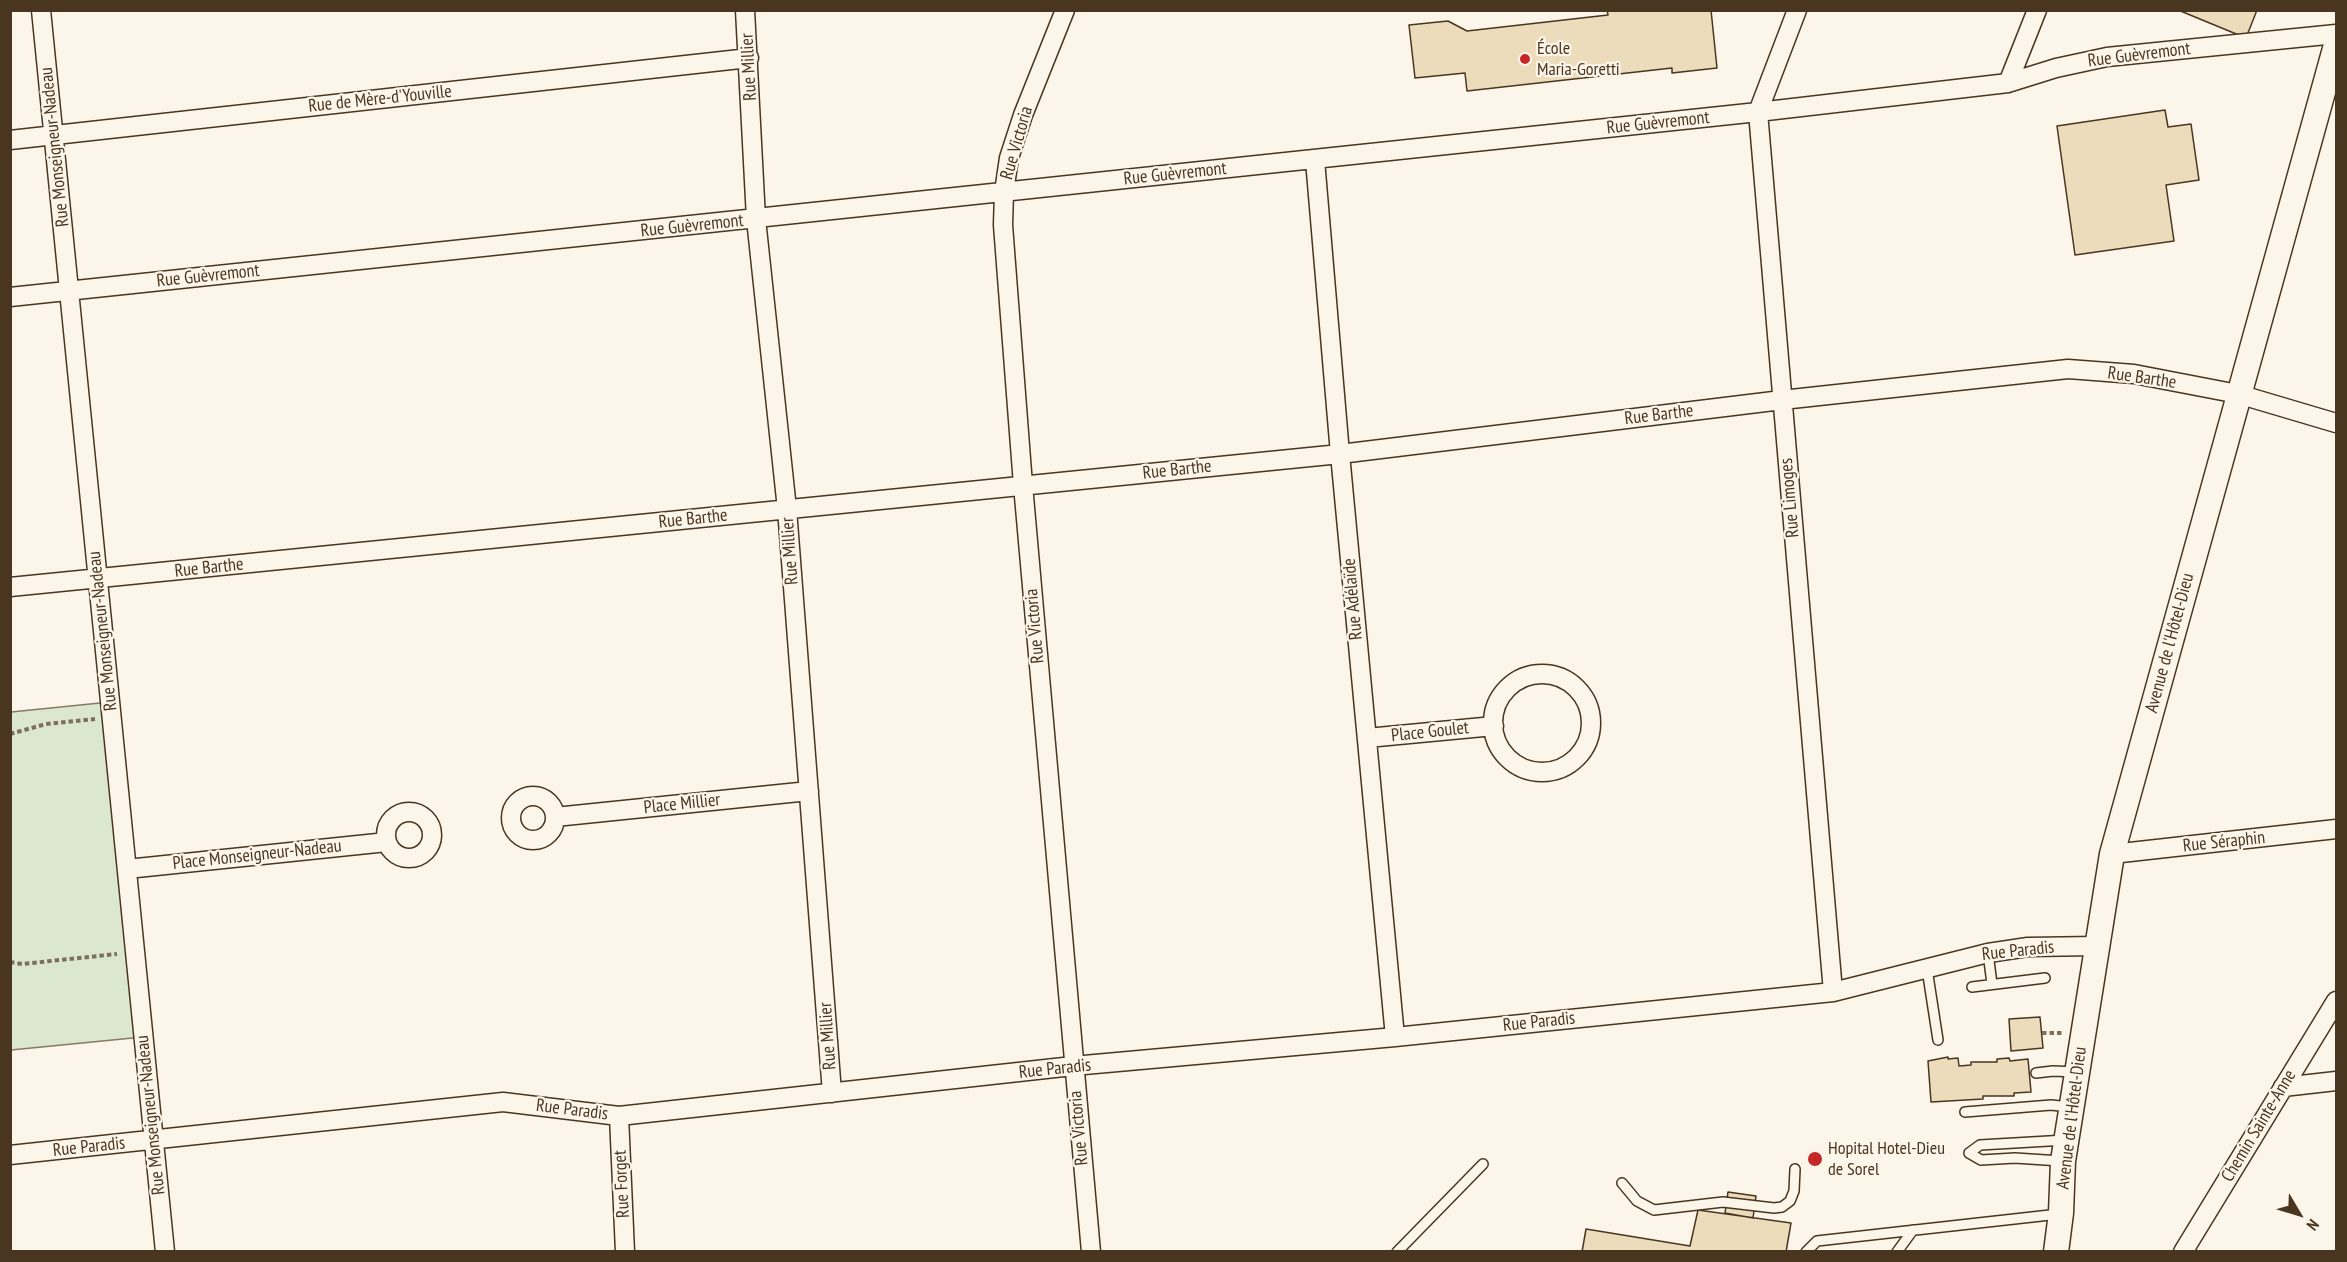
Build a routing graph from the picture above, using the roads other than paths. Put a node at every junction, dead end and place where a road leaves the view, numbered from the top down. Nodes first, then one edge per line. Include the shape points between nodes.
1 (41, 10) edge
2 (745, 10) edge
3 (1065, 10) edge
4 (1797, 10) edge
5 (2037, 10) edge
6 (2337, 34) edge
7 (2337, 45) edge
8 (749, 58) junction
9 (2008, 83) junction
10 (1758, 112) junction
11 (54, 136) junction
12 (10, 140) edge
13 (1315, 160) junction
14 (1004, 192) junction
15 (756, 219) junction
16 (69, 291) junction
17 (10, 297) edge
18 (2238, 394) junction
19 (1782, 400) junction
20 (2337, 423) edge
21 (1340, 454) junction
22 (1023, 485) junction
23 (787, 509) junction
24 (98, 579) junction
25 (10, 587) edge
26 (1494, 726) junction
27 (1367, 738) junction
28 (809, 791) junction
29 (555, 818) dead end
30 (2337, 829) edge
31 (387, 842) dead end
32 (2112, 854) junction
33 (127, 869) junction
34 (2097, 946) junction
35 (1988, 952) junction
36 (1926, 969) junction
37 (2045, 978) dead end
38 (1992, 984) junction
39 (1972, 987) dead end
40 (1833, 992) junction
41 (2337, 1001) edge
42 (1395, 1037) junction
43 (1938, 1040) dead end
44 (1073, 1066) junction
45 (2036, 1073) dead end
46 (2077, 1073) junction
47 (2337, 1081) edge
48 (2283, 1087) junction
49 (832, 1093) junction
50 (2072, 1108) junction
51 (1965, 1112) dead end
52 (619, 1116) junction
53 (153, 1140) junction
54 (2065, 1151) junction
55 (10, 1155) edge
56 (1483, 1164) dead end
57 (1795, 1169) dead end
58 (1622, 1182) dead end
59 (2061, 1213) junction
60 (1913, 1230) junction
61 (165, 1251) edge
62 (625, 1251) edge
63 (1091, 1251) edge
64 (1397, 1251) edge
65 (1806, 1251) edge
66 (1897, 1251) edge
67 (2056, 1251) edge
68 (2183, 1251) edge

1 - 11 street, Rue Monseigneur-Nadeau
2 - 8 street, Rue Millier
3 - 14 street, Rue Victoria via 1016,133
4 - 10 street, Rue Limoges
5 - 9 street
6 - 9 street, Rue Guèvremont via 2107,57
7 - 18 street, Avenue de l'Hôtel-Dieu
8 - 11 street, Rue de Mère-d'Youville
8 - 15 street, Rue Millier
9 - 10 street, Rue Guèvremont
10 - 13 street, Rue Guèvremont
10 - 19 street, Rue Limoges
11 - 12 street, Rue de Mère-d'Youville
11 - 16 street, Rue Monseigneur-Nadeau
13 - 14 street, Rue Guèvremont
13 - 21 street, Rue Adélaïde
14 - 15 street, Rue Guèvremont
14 - 22 street, Rue Victoria via 1003,225
15 - 16 street, Rue Guèvremont
15 - 23 street, Rue Millier
16 - 17 street, Rue Guèvremont
16 - 24 street, Rue Monseigneur-Nadeau
18 - 19 street, Rue Barthe via 2134,374 2068,369
18 - 20 street, Rue Barthe
18 - 32 street, Avenue de l'Hôtel-Dieu
19 - 21 street, Rue Barthe
19 - 40 street, Rue Limoges
21 - 22 street, Rue Barthe
21 - 27 street, Rue Adélaïde
22 - 23 street, Rue Barthe
22 - 44 street, Rue Victoria
23 - 24 street, Rue Barthe
23 - 28 street, Rue Millier
24 - 25 street, Rue Barthe
24 - 33 street, Rue Monseigneur-Nadeau
26 - 26 street, Place Goulet via 1495,710 1502,695 1528,676 1545,674 1574,686 1585,699 1591,730 1577,758 1564,768 1548,772 1517,766 1497,742
26 - 27 street, Place Goulet
27 - 42 street, Rue Adélaïde
28 - 29 street, Place Millier
28 - 49 street, Rue Millier
30 - 32 street, Rue Séraphin
31 - 33 street, Place Monseigneur-Nadeau
32 - 34 street, Avenue de l'Hôtel-Dieu
33 - 53 street, Rue Monseigneur-Nadeau
34 - 35 street, Rue Paradis
34 - 46 street, Avenue de l'Hôtel-Dieu
35 - 36 street, Rue Paradis
35 - 38 lane
36 - 40 street, Rue Paradis
36 - 43 lane
37 - 38 lane
38 - 39 lane
40 - 42 street, Rue Paradis
41 - 48 street, Chemin Sainte-Anne
42 - 44 street, Rue Paradis
44 - 49 street, Rue Paradis
44 - 63 street, Rue Victoria
45 - 46 lane
46 - 50 street, Avenue de l'Hôtel-Dieu
47 - 48 street
48 - 68 street, Chemin Sainte-Anne
49 - 52 street, Rue Paradis
50 - 51 lane via 2051,1105
50 - 54 street, Avenue de l'Hôtel-Dieu
52 - 53 street, Rue Paradis via 503,1102
52 - 62 street, Rue Forget
53 - 55 street, Rue Paradis
53 - 61 street, Rue Monseigneur-Nadeau
54 - 54 lane via 1980,1145 1969,1153 1981,1160
54 - 59 street, Avenue de l'Hôtel-Dieu
56 - 64 lane
57 - 58 lane via 1790,1201 1774,1208 1723,1202 1653,1210 1637,1201
59 - 60 lane
59 - 67 street, Avenue de l'Hôtel-Dieu
60 - 65 lane via 1817,1241
60 - 66 lane

